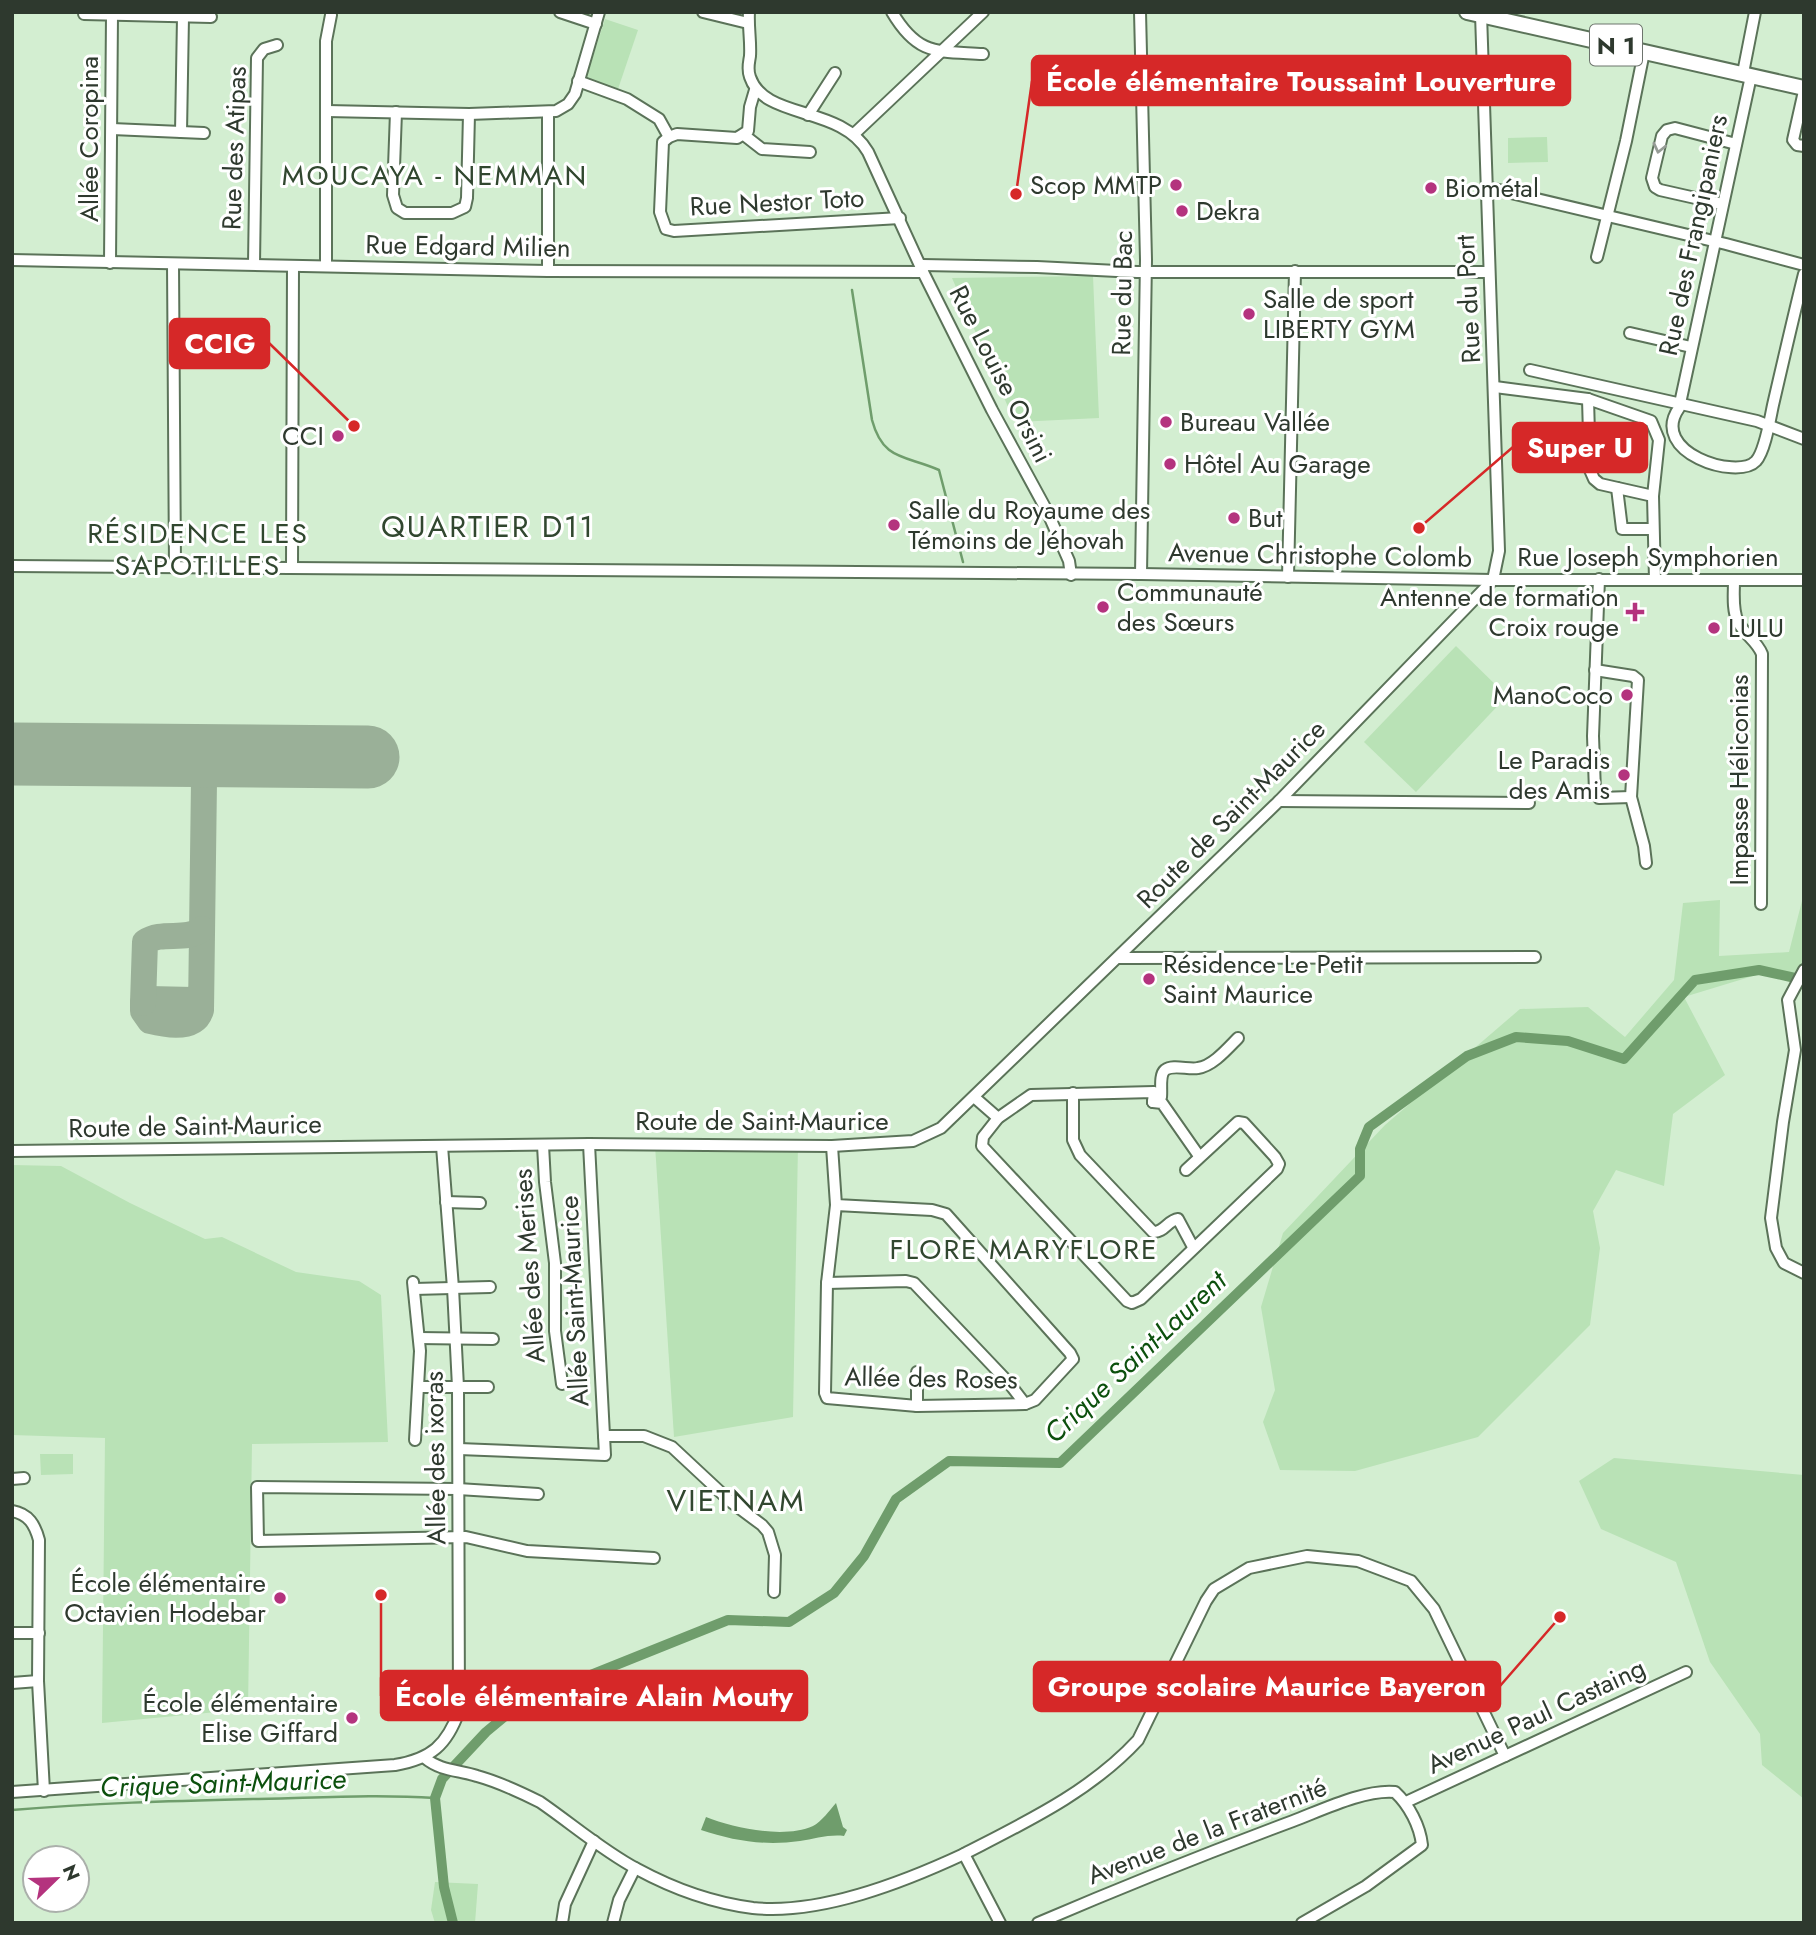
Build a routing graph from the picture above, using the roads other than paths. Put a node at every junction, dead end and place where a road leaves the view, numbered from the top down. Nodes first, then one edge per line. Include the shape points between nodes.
1 (560, 12) edge
2 (599, 12) edge
3 (704, 12) edge
4 (892, 12) edge
5 (983, 12) edge
6 (1140, 12) edge
7 (1755, 12) edge
8 (1474, 13) edge
9 (84, 15) dead end
10 (111, 15) junction
11 (331, 15) dead end
12 (183, 17) junction
13 (211, 17) dead end
14 (748, 18) edge
15 (596, 24) junction
16 (277, 45) dead end
17 (940, 52) junction
18 (1644, 52) junction
19 (982, 54) dead end
20 (835, 73) dead end
21 (1747, 75) junction
22 (578, 82) junction
23 (755, 90) junction
24 (1804, 90) edge
25 (327, 111) junction
26 (396, 112) junction
27 (548, 112) junction
28 (469, 114) junction
29 (808, 115) junction
30 (112, 129) junction
31 (181, 132) junction
32 (204, 133) dead end
33 (854, 134) junction
34 (744, 135) junction
35 (669, 136) junction
36 (1736, 144) junction
37 (1804, 146) edge
38 (810, 152) dead end
39 (1486, 187) junction
40 (1722, 204) junction
41 (1608, 215) junction
42 (900, 218) junction
43 (1714, 242) junction
44 (1597, 257) dead end
45 (12, 260) edge
46 (110, 263) junction
47 (173, 264) junction
48 (254, 264) junction
49 (326, 265) junction
50 (1804, 265) edge
51 (293, 266) junction
52 (922, 269) junction
53 (548, 271) junction
54 (1146, 271) junction
55 (1295, 271) junction
56 (1488, 272) junction
57 (1804, 274) edge
58 (1630, 333) dead end
59 (1691, 347) junction
60 (1530, 370) dead end
61 (1495, 387) junction
62 (1588, 399) junction
63 (1679, 403) junction
64 (1768, 425) junction
65 (1804, 439) edge
66 (1617, 488) junction
67 (1653, 496) junction
68 (1652, 529) junction
69 (12, 566) edge
70 (174, 568) junction
71 (292, 568) junction
72 (1141, 574) junction
73 (1071, 575) junction
74 (1288, 577) junction
75 (1599, 579) junction
76 (1493, 580) junction
77 (1655, 580) junction
78 (1804, 580) edge
79 (1734, 581) junction
80 (1595, 670) junction
81 (1631, 797) junction
82 (1279, 801) junction
83 (1528, 803) dead end
84 (1646, 863) dead end
85 (1761, 904) dead end
86 (1535, 957) dead end
87 (1119, 958) junction
88 (1804, 970) edge
89 (1238, 1038) dead end
90 (1073, 1093) junction
91 (974, 1097) junction
92 (1153, 1102) junction
93 (998, 1118) junction
94 (589, 1144) junction
95 (543, 1145) junction
96 (442, 1146) junction
97 (832, 1146) junction
98 (12, 1151) edge
99 (1199, 1156) junction
100 (1186, 1170) dead end
101 (446, 1202) junction
102 (480, 1202) dead end
103 (836, 1205) junction
104 (1193, 1247) junction
105 (1804, 1273) edge
106 (827, 1283) junction
107 (490, 1287) dead end
108 (453, 1288) junction
109 (455, 1337) junction
110 (419, 1338) junction
111 (493, 1339) dead end
112 (918, 1372) dead end
113 (562, 1384) dead end
114 (419, 1387) junction
115 (458, 1387) junction
116 (488, 1387) dead end
117 (1025, 1404) junction
118 (917, 1406) junction
119 (604, 1436) junction
120 (415, 1440) dead end
121 (459, 1449) junction
122 (458, 1489) junction
123 (538, 1494) dead end
124 (12, 1511) edge
125 (459, 1537) junction
126 (654, 1558) dead end
127 (774, 1592) dead end
128 (12, 1633) edge
129 (39, 1633) junction
130 (1686, 1672) dead end
131 (38, 1681) junction
132 (12, 1683) edge
133 (1505, 1756) junction
134 (425, 1758) junction
135 (44, 1791) junction
136 (12, 1792) edge
137 (1406, 1802) junction
138 (594, 1840) junction
139 (964, 1854) junction
140 (635, 1868) junction
141 (562, 1923) edge
142 (613, 1923) edge
143 (1000, 1923) edge
144 (1038, 1923) edge
145 (1302, 1923) edge

1 - 15 street
2 - 15 street
3 - 14 street
4 - 17 street via 913,39
5 - 17 street
6 - 54 street, Rue du Bac
7 - 21 street, Rue des Frangipaniers
8 - 18 main road, N 1
8 - 39 street, Rue du Port
9 - 10 street
10 - 12 street
10 - 30 street, Allée Coropina
11 - 25 street via 326,41
12 - 13 street
12 - 31 street
14 - 23 street via 748,71
15 - 22 street
16 - 48 street, Rue des Atipas via 264,49 257,58
17 - 19 street
17 - 33 street
18 - 21 main road, N 1
18 - 41 street
20 - 29 street
21 - 24 main road, N 1
21 - 36 street, Rue des Frangipaniers
22 - 27 street via 568,104
22 - 35 street via 627,99 659,119
23 - 29 street
23 - 34 street
24 - 37 street via 1793,140
25 - 26 street
25 - 49 street
26 - 28 street
26 - 28 street via 393,195 397,208 405,212 452,213 465,207
27 - 28 street
27 - 53 street
29 - 33 street
30 - 31 street
30 - 46 street, Allée Coropina
31 - 32 street
33 - 42 street, Rue Louise Orsini via 868,152
34 - 35 street
34 - 38 street via 762,149
35 - 42 street, Rue Nestor Toto via 662,146 660,212 669,230
36 - 40 street, Rue des Frangipaniers
36 -> 40 street via 1675,128 1667,130 1652,178 1660,190
39 - 41 street
39 - 56 street, Rue du Port
40 - 43 street, Rue des Frangipaniers
41 - 43 street
41 - 44 street
42 - 52 street, Rue Louise Orsini
43 - 50 street
43 - 59 street, Rue des Frangipaniers
45 - 46 street, Rue Edgard Milien
46 - 47 street, Rue Edgard Milien
47 - 48 street, Rue Edgard Milien
47 - 70 street
48 - 51 street, Rue Edgard Milien
49 - 51 street, Rue Edgard Milien
49 - 53 street, Rue Edgard Milien
51 - 71 street
52 - 53 street, Rue Edgard Milien
52 - 54 street, Rue Edgard Milien
52 - 73 street, Rue Louise Orsini via 1046,511
54 - 55 street, Rue Edgard Milien
54 - 72 street, Rue du Bac
55 - 56 street, Rue Edgard Milien
55 - 74 street
56 - 61 street, Rue du Port
57 - 64 street
58 - 59 street
59 - 63 street, Rue des Frangipaniers
60 - 63 street
61 - 62 street
61 - 76 street, Rue du Port via 1499,551
62 - 66 street via 1591,474 1597,483
62 - 67 street via 1648,418 1653,424 1659,440
63 - 64 street
63 - 64 street, Rue des Frangipaniers via 1672,423 1677,442 1690,455 1713,464 1741,467 1754,463
64 - 65 street
66 - 67 street
66 - 68 street via 1621,528
67 - 68 street
68 - 77 street
69 - 70 street, Avenue Christophe Colomb
70 - 71 street, Avenue Christophe Colomb
71 - 73 street, Avenue Christophe Colomb
72 - 73 street, Avenue Christophe Colomb
72 - 74 street, Avenue Christophe Colomb
74 - 76 street, Avenue Christophe Colomb
75 - 76 street, Rue Joseph Symphorien
75 - 77 street, Rue Joseph Symphorien
75 - 80 street
76 - 82 street, Route de Saint-Maurice
77 - 79 street, Rue Joseph Symphorien
78 - 79 street, Rue Joseph Symphorien
79 - 85 street, Impasse Héliconias via 1734,613 1762,654
80 - 81 street via 1595,791 1599,798
80 - 81 street via 1638,680
81 - 84 street
82 - 83 street
82 - 87 street, Route de Saint-Maurice
86 - 87 street
87 - 91 street, Route de Saint-Maurice
88 - 105 street via 1788,1000 1795,1050 1771,1219 1784,1263
89 - 92 street via 1202,1068 1165,1070 1161,1097
90 - 92 street via 1154,1092
90 - 93 street via 1031,1095
90 - 104 street via 1073,1140 1080,1155 1153,1232 1178,1219
91 - 93 street
91 - 97 street, Route de Saint-Maurice via 941,1128 913,1141
92 - 99 street via 1162,1103
93 - 104 street via 982,1139 984,1149 1130,1303 1139,1301
94 - 95 street, Route de Saint-Maurice
94 - 97 street, Route de Saint-Maurice
94 - 119 street, Allée Saint-Maurice
95 - 96 street, Route de Saint-Maurice
95 - 113 street, Allée des Merises
96 - 98 street, Route de Saint-Maurice
96 - 101 street, Allée des ixoras
97 - 103 street, Allée des Roses
99 - 100 street
99 - 104 street via 1240,1122 1279,1164
101 - 102 street
101 - 108 street, Allée des ixoras
103 - 106 street, Allée des Roses
103 - 117 street, Allée des Roses via 932,1210 950,1217 1073,1356 1035,1400
106 - 117 street via 914,1283
106 - 118 street, Allée des Roses via 827,1398
107 - 108 street
108 - 109 street, Allée des ixoras
108 - 110 street via 414,1286
109 - 110 street
109 - 111 street
109 - 115 street, Allée des ixoras
110 - 114 street
112 - 118 street
114 - 115 street
114 - 120 street
115 - 116 street
115 - 121 street, Allée des ixoras
117 - 118 street, Allée des Roses
119 - 121 street, Allée Saint-Maurice via 605,1455
119 - 127 street via 644,1436 672,1447 762,1525 775,1555
121 - 122 street, Allée des ixoras
122 - 123 street
122 - 125 street, Allée des ixoras
122 - 125 street via 257,1487 258,1541
124 - 129 street via 30,1519 39,1541
125 - 126 street via 527,1551
125 - 134 street, Allée des ixoras via 459,1711 445,1740
128 - 129 street
129 - 131 street
130 - 133 street, Avenue Paul Castaing
131 - 132 street
131 - 135 street
133 - 137 street, Avenue Paul Castaing
133 - 139 street via 1434,1609 1411,1581 1359,1560 1307,1556 1249,1568 1214,1589 1138,1740 1128,1751 1059,1804
134 - 135 street via 395,1765
134 - 138 street via 441,1768 525,1794
135 - 136 street
137 - 144 street, Avenue de la Fraternité via 1395,1792 1381,1790 1172,1865
137 - 145 street via 1422,1845 1366,1886
138 - 140 street
138 - 141 street via 565,1903
139 - 140 street via 874,1890 809,1906 769,1908 730,1904
139 - 143 street
140 - 142 street

